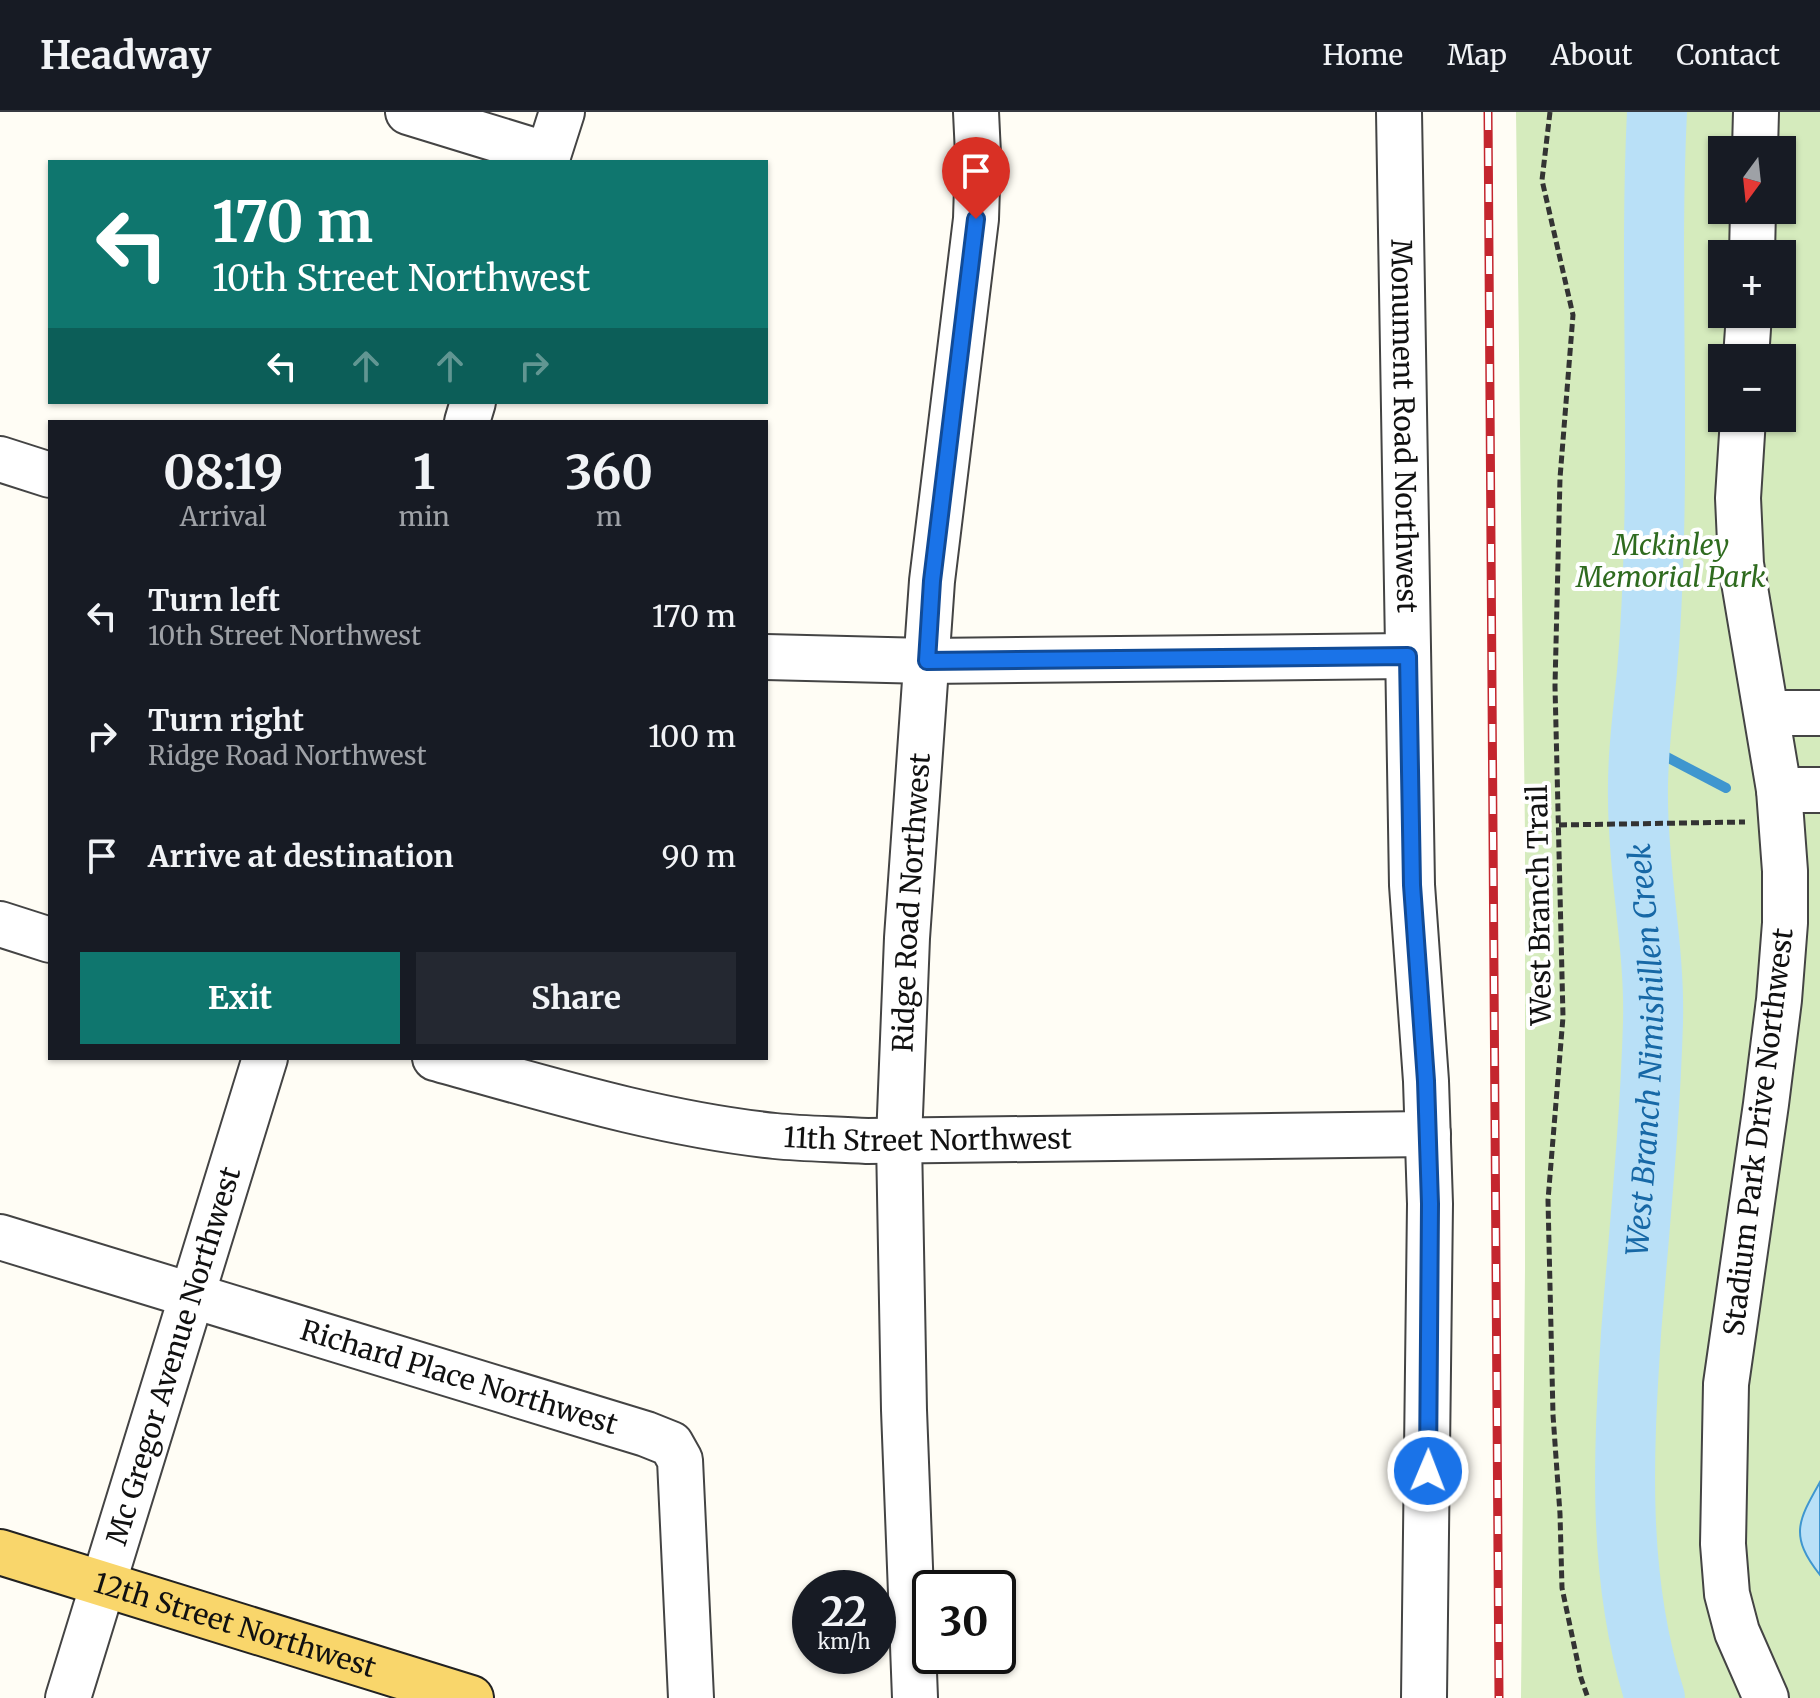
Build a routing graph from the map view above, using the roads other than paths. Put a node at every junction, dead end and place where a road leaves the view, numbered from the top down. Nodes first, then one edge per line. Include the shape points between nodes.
1 (408, 112) edge
2 (562, 112) edge
3 (976, 112) edge
4 (1399, 112) edge
5 (1756, 112) edge
6 (1755, 136) edge
7 (547, 158) edge
8 (1742, 432) edge
9 (0, 459) edge
10 (48, 474) edge
11 (1408, 656) junction
12 (768, 657) edge
13 (927, 661) junction
14 (1767, 713) junction
15 (1820, 713) edge
16 (1794, 801) edge
17 (0, 924) edge
18 (48, 939) edge
19 (264, 1060) edge
20 (442, 1060) edge
21 (1428, 1134) junction
22 (899, 1140) junction
23 (0, 1237) edge
24 (192, 1296) junction
25 (0, 1552) edge
26 (104, 1584) junction
27 (68, 1698) edge
28 (471, 1698) edge
29 (691, 1698) edge
30 (915, 1698) edge
31 (1424, 1698) edge
32 (1766, 1698) edge

1 - 7 street
2 - 7 street
3 - 13 street, Ridge Road Northwest via 976,219
4 - 11 street, Monument Road Northwest
5 - 6 street
8 - 14 street, Stadium Park Drive Northwest via 1741,564
9 - 10 street
11 - 13 street
11 - 21 street, Monument Road Northwest via 1412,885
12 - 13 street
13 - 22 street, Ridge Road Northwest
14 - 15 street
14 - 16 street, Stadium Park Drive Northwest
16 - 32 street, Stadium Park Drive Northwest via 1779,1000 1726,1384 1723,1445 1727,1594
17 - 18 street
19 - 24 street, Mc Gregor Avenue Northwest
20 - 22 street, 11th Street Northwest via 706,1126 776,1136
21 - 22 street, 11th Street Northwest
21 - 31 street, Monument Road Northwest
22 - 30 street, Ridge Road Northwest
23 - 24 street, Richard Place Northwest
24 - 26 street, Mc Gregor Avenue Northwest
24 - 29 street, Richard Place Northwest via 671,1444 680,1460
25 - 26 main road, 12th Street Northwest
26 - 27 street, Mc Gregor Avenue Northwest
26 - 28 main road, 12th Street Northwest

